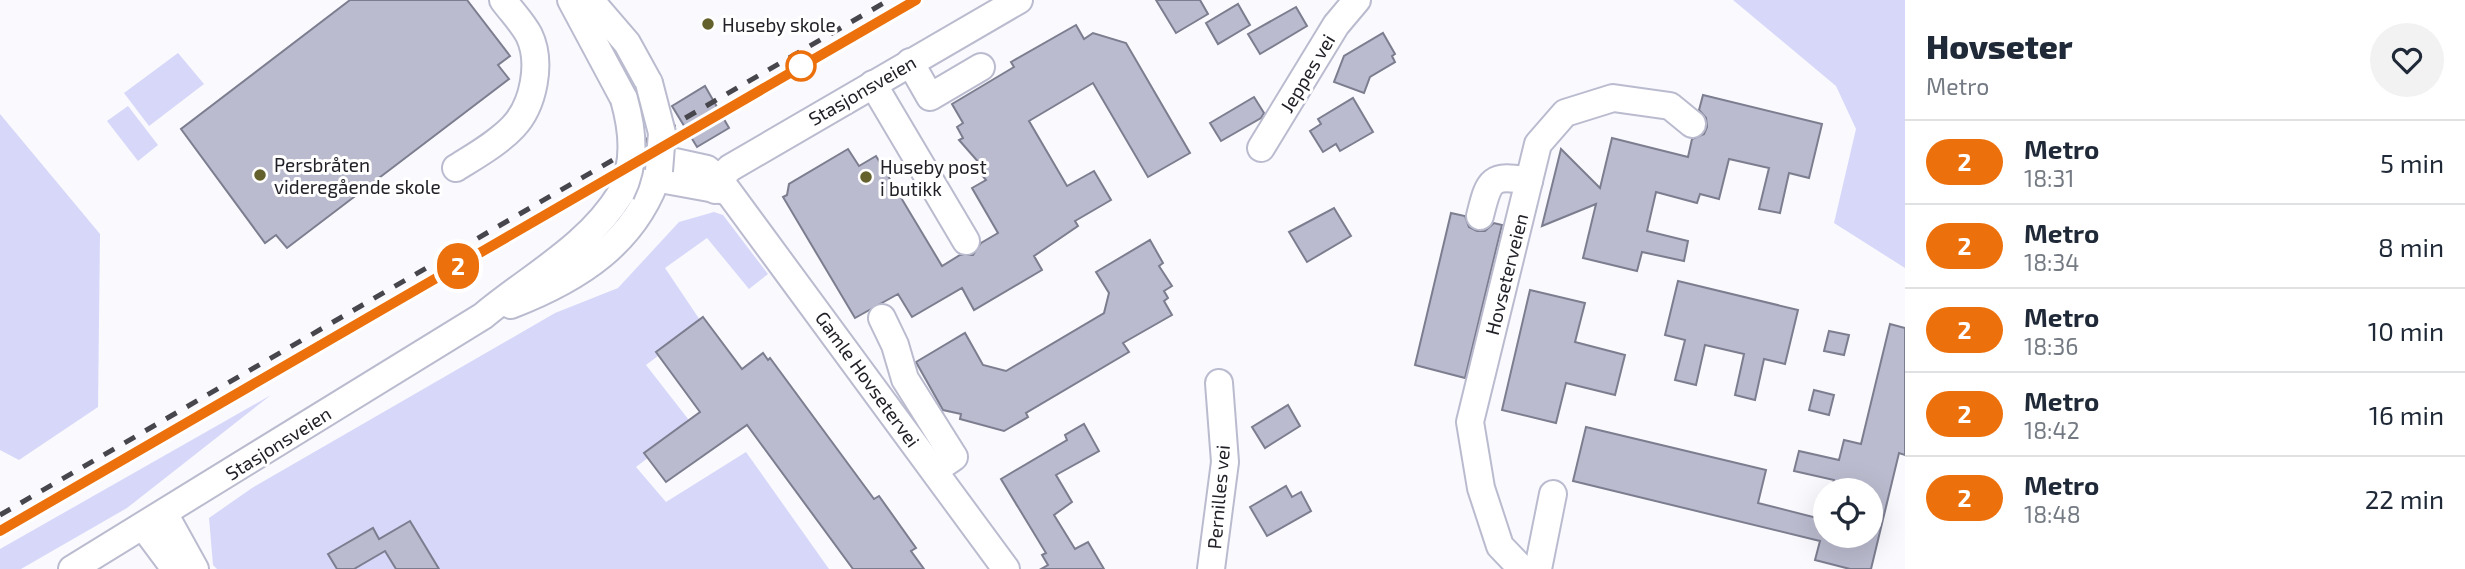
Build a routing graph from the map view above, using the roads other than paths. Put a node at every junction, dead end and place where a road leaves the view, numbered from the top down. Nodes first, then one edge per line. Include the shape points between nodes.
1 (503, 0) edge
2 (571, 0) edge
3 (590, 0) edge
4 (1019, 0) edge
5 (1357, 0) edge
6 (910, 62) junction
7 (981, 68) dead end
8 (873, 84) junction
9 (1692, 124) dead end
10 (1261, 148) dead end
11 (456, 168) dead end
12 (655, 169) junction
13 (1529, 181) junction
14 (720, 187) junction
15 (1480, 216) dead end
16 (966, 241) dead end
17 (484, 316) junction
18 (882, 318) dead end
19 (1219, 383) dead end
20 (935, 470) junction
21 (1553, 494) dead end
22 (154, 519) junction
23 (72, 569) edge
24 (175, 569) edge
25 (195, 569) edge
26 (1006, 569) edge
27 (1210, 569) edge
28 (1522, 569) edge
29 (1538, 569) edge

1 - 11 street via 531,41 533,87 514,126
2 - 12 street, bridge via 624,99 631,132
3 - 12 street, bridge via 627,43 649,83 662,133
4 - 6 street, Stasjonsveien
5 - 10 street, Jeppes vei via 1336,25
6 - 7 street via 930,97
6 - 8 street, Stasjonsveien
8 - 14 street, Stasjonsveien via 730,168
8 - 16 street
9 - 13 street, Hovseterveien via 1670,106 1613,98 1565,113 1538,144
12 - 14 street, Gamle Hovsetervei via 707,169
12 - 17 street, Stasjonsveien, bridge via 621,193 581,242
12 - 17 street, Stasjonsveien via 638,220 610,250 571,277
13 - 15 street via 1496,179 1490,184
13 - 28 street, Hovseterveien via 1470,422 1481,488 1500,546
14 - 20 street, Gamle Hovsetervei
17 - 22 street, Stasjonsveien
18 - 20 street via 905,379 954,457
19 - 27 street, Pernilles vei via 1224,474
20 - 26 street, Gamle Hovsetervei
21 - 29 street
22 - 23 street, Stasjonsveien
22 - 24 street
22 - 25 street

